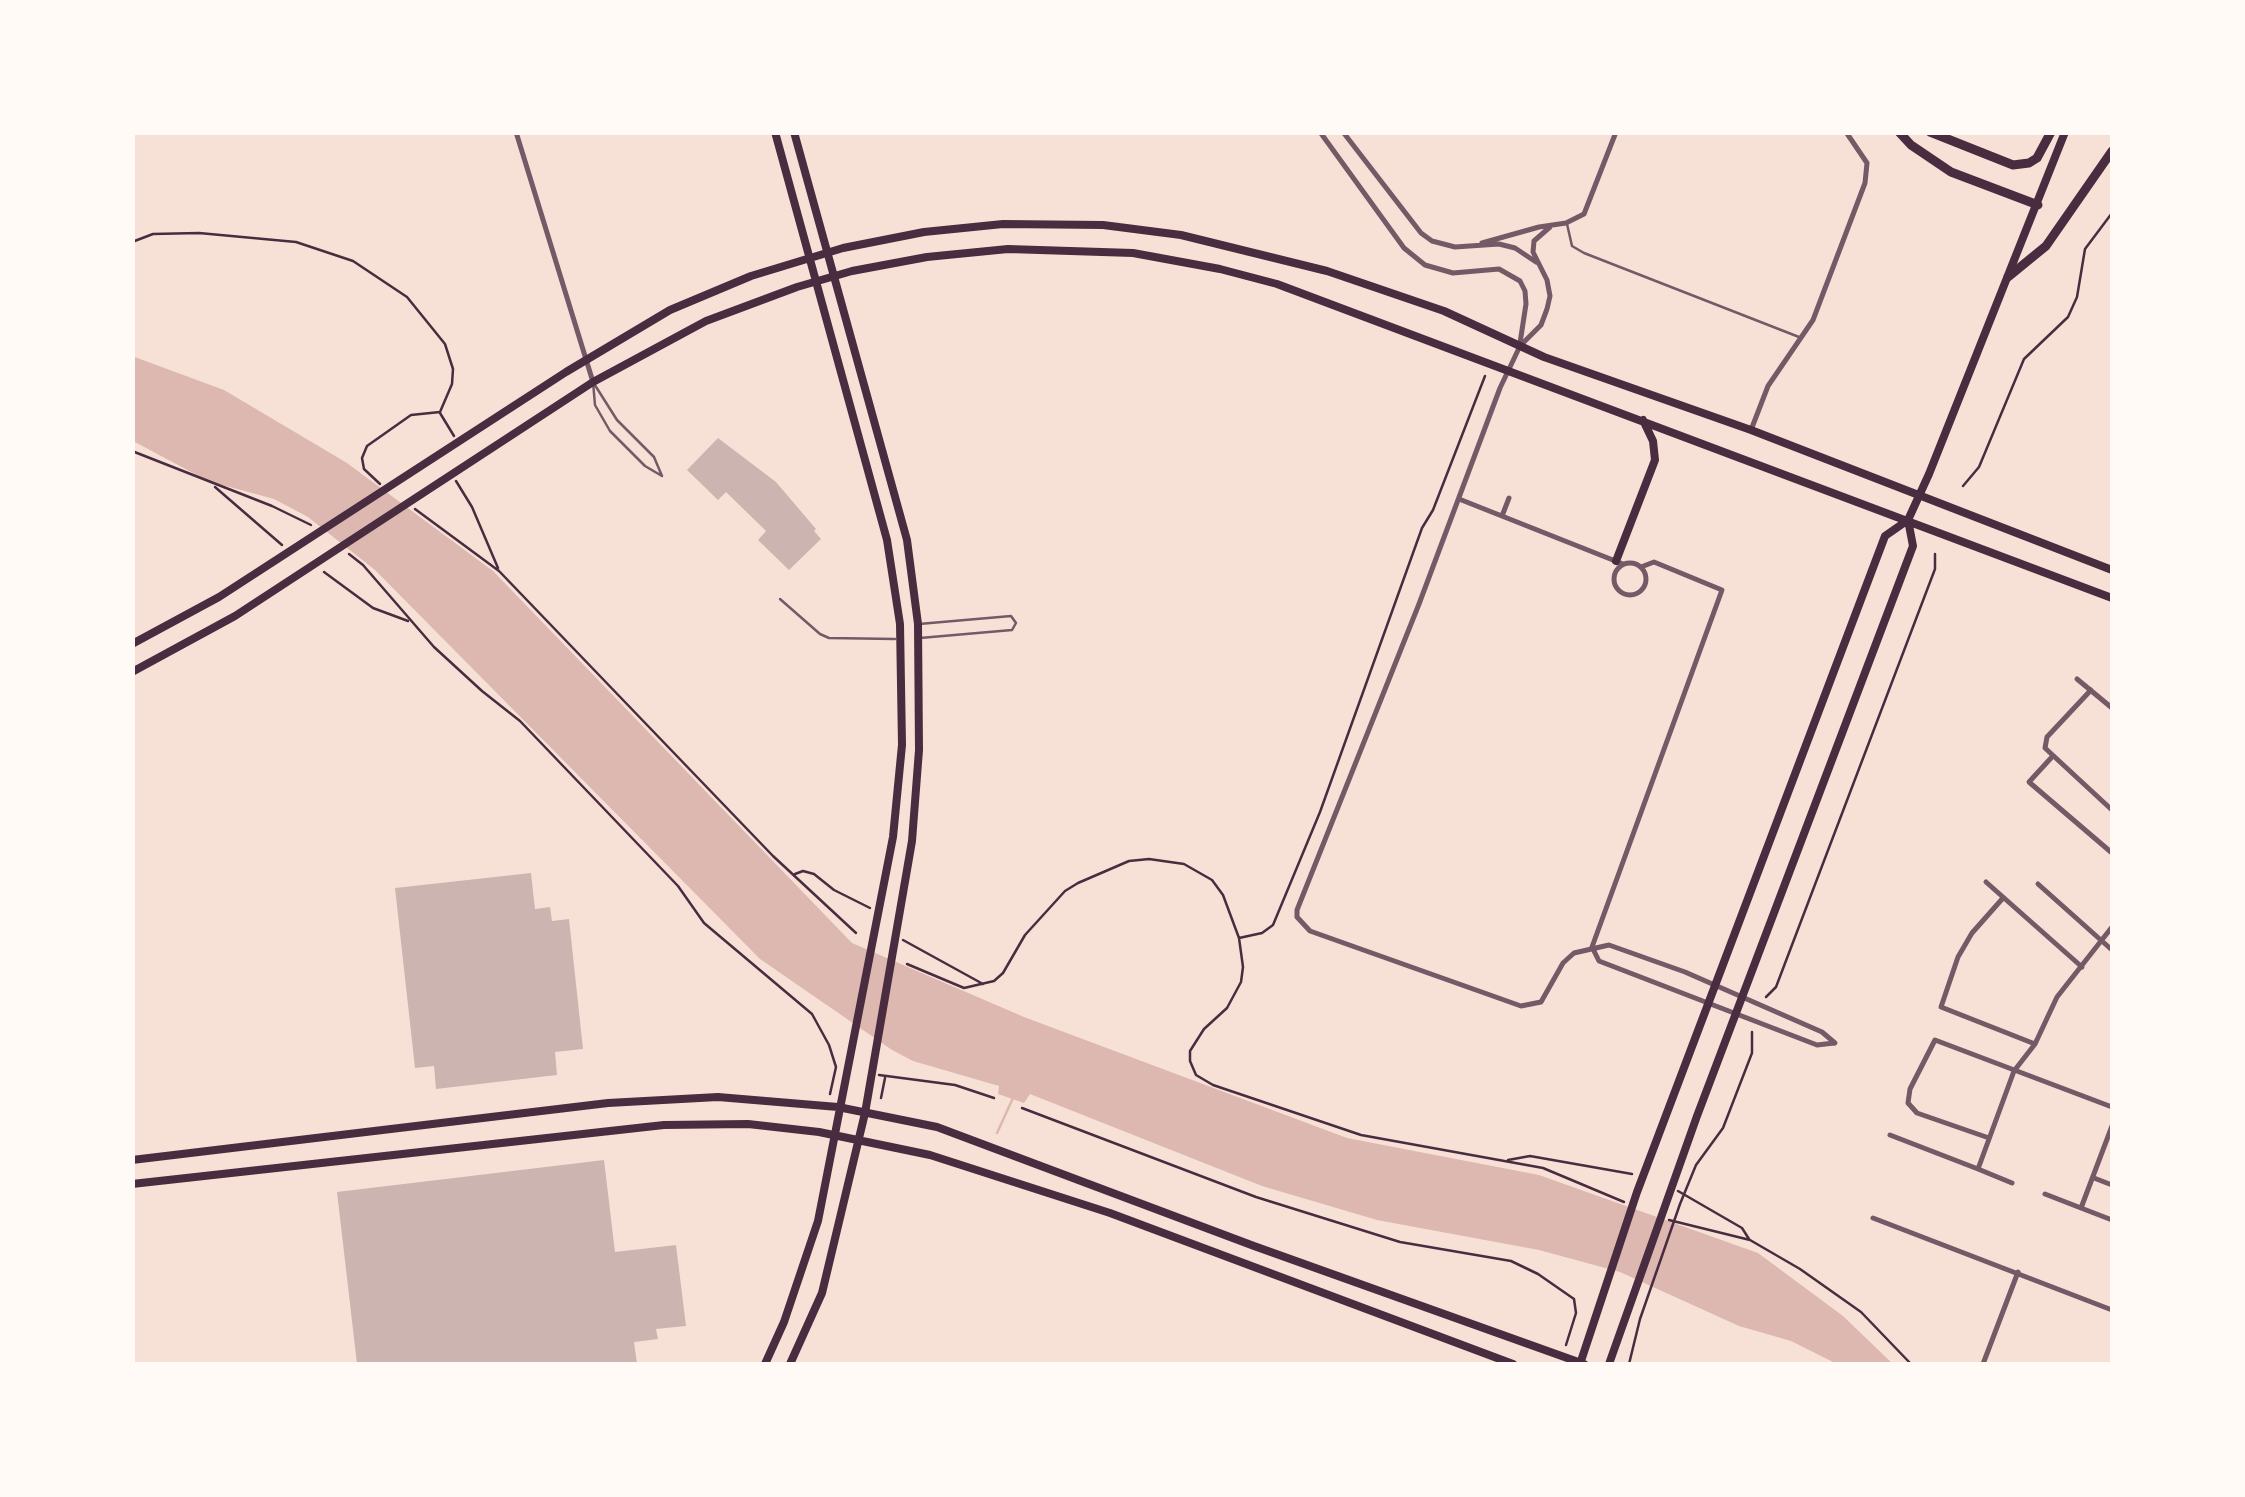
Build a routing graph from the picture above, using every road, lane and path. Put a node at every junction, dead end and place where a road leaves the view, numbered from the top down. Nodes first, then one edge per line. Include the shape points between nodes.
1 (516, 132) edge
2 (775, 132) edge
3 (794, 132) edge
4 (1320, 132) edge
5 (1343, 132) edge
6 (1616, 132) edge
7 (1846, 132) edge
8 (1899, 132) edge
9 (1930, 132) edge
10 (2052, 132) edge
11 (2065, 132) edge
12 (2112, 151) edge
13 (2038, 205) junction
14 (2112, 213) edge
15 (1566, 223) junction
16 (1550, 227) junction
17 (132, 242) edge
18 (1479, 245) junction
19 (827, 252) junction
20 (810, 257) junction
21 (1539, 264) junction
22 (834, 276) junction
23 (2008, 277) junction
24 (817, 281) junction
25 (1800, 337) junction
26 (1520, 346) junction
27 (586, 360) junction
28 (1508, 370) junction
29 (1485, 376) dead end
30 (593, 382) junction
31 (440, 412) junction
32 (1643, 420) junction
33 (1751, 430) junction
34 (458, 442) junction
35 (132, 451) edge
36 (452, 475) junction
37 (389, 485) junction
38 (1962, 486) dead end
39 (1920, 496) junction
40 (1509, 498) dead end
41 (1458, 500) junction
42 (414, 503) junction
43 (1502, 516) junction
44 (1908, 520) junction
45 (282, 545) dead end
46 (1935, 554) dead end
47 (1619, 563) junction
48 (1641, 567) junction
49 (2112, 570) edge
50 (499, 571) junction
51 (324, 572) dead end
52 (2112, 598) edge
53 (780, 600) dead end
54 (412, 621) dead end
55 (918, 624) junction
56 (900, 638) junction
57 (918, 638) junction
58 (132, 644) edge
59 (434, 647) dead end
60 (132, 672) edge
61 (2078, 678) dead end
62 (2091, 690) junction
63 (2112, 708) edge
64 (2052, 757) junction
65 (2112, 810) edge
66 (2112, 853) edge
67 (794, 874) junction
68 (1986, 882) dead end
69 (2038, 884) dead end
70 (2004, 898) junction
71 (876, 910) junction
72 (2112, 927) edge
73 (856, 934) dead end
74 (1239, 938) junction
75 (895, 939) junction
76 (2102, 941) junction
77 (1592, 946) junction
78 (2112, 950) edge
79 (907, 964) dead end
80 (2082, 968) junction
81 (984, 984) junction
82 (1715, 987) junction
83 (1766, 997) dead end
84 (1743, 999) junction
85 (1710, 1002) junction
86 (1737, 1013) junction
87 (1752, 1032) dead end
88 (2035, 1044) junction
89 (829, 1045) junction
90 (853, 1049) junction
91 (2014, 1071) junction
92 (830, 1094) dead end
93 (881, 1098) dead end
94 (994, 1098) dead end
95 (2112, 1107) edge
96 (840, 1108) junction
97 (1022, 1108) dead end
98 (865, 1113) junction
99 (2112, 1126) edge
100 (834, 1134) junction
101 (1890, 1135) dead end
102 (1989, 1138) junction
103 (860, 1139) junction
104 (132, 1160) edge
105 (1507, 1160) junction
106 (1978, 1169) junction
107 (1643, 1178) junction
108 (2094, 1178) junction
109 (2012, 1183) dead end
110 (132, 1184) edge
111 (2112, 1185) edge
112 (1685, 1194) junction
113 (2045, 1194) dead end
114 (1630, 1204) dead end
115 (2081, 1208) junction
116 (1663, 1218) dead end
117 (1873, 1218) dead end
118 (2112, 1220) edge
119 (1750, 1240) junction
120 (2018, 1272) junction
121 (2112, 1310) edge
122 (1566, 1345) dead end
123 (766, 1364) edge
124 (790, 1364) edge
125 (1513, 1364) edge
126 (1581, 1364) edge
127 (1609, 1364) edge
128 (1629, 1364) edge
129 (1910, 1364) edge
130 (1983, 1364) edge

1 - 27 street
2 - 20 main road
3 - 19 main road
4 - 26 street via 1404,248 1453,274 1499,270 1520,281 1526,304
5 - 18 street via 1421,233 1455,247
6 - 15 street via 1588,210
7 - 25 street via 1868,171 1813,320
8 - 13 highway via 1951,172
9 - 10 highway via 2013,165 2037,158
11 - 13 main road
12 - 23 highway via 2046,246
13 - 23 main road
14 - 38 path via 2085,248 2068,318 2024,359 1980,467
15 - 16 street
15 - 25 lane via 1572,246 1584,253
16 - 18 street
16 - 21 street via 1534,241
17 - 31 path via 174,233 270,238 354,261 407,297 445,344 452,384
18 - 21 street via 1515,248
19 - 20 main road
19 - 22 main road
19 - 26 main road via 990,225 1181,235 1328,271
20 - 24 main road
20 - 27 main road via 687,302
21 - 26 street via 1550,296 1547,309
22 - 24 main road
22 - 28 main road via 980,251 1133,253 1277,284
22 - 55 main road via 907,540
23 - 39 main road
24 - 30 main road via 706,321
24 - 56 main road via 887,540
25 - 33 street via 1768,386
26 - 28 street
26 - 33 main road
27 - 30 street
27 - 34 main road
28 - 32 main road
28 - 41 street
29 - 74 path via 1273,925
30 - 30 lane via 595,405 610,431 662,476
30 - 36 main road
31 - 34 path
31 - 37 path via 411,415 366,446 364,469
32 - 44 main road
32 - 47 main road via 1654,460
33 - 39 main road
34 - 37 main road
35 - 45 path via 215,486
36 - 42 main road
36 - 50 path
37 - 58 main road via 210,603
39 - 44 main road
39 - 49 main road
40 - 43 street
41 - 43 street
41 - 77 street via 1298,917 1310,931 1521,1006 1541,1002 1563,963
42 - 50 path
42 - 60 main road via 209,632
43 - 47 street
44 - 52 main road
44 - 82 main road via 1885,536
44 - 84 main road via 1912,549
46 - 83 path via 1935,570 1776,987
47 - 48 street
47 - 48 street via 1614,582 1624,594 1643,587
48 - 77 street via 1654,562 1722,590
50 - 67 path
51 - 54 path via 373,608
53 - 56 lane via 830,638
55 - 57 main road
55 - 57 lane via 1011,616 1016,623 1012,630
56 - 71 main road via 902,744 893,837
57 - 75 main road via 918,795
59 - 89 path via 520,720 678,886 704,923 812,1014
61 - 62 street
62 - 63 street
62 - 64 street via 2046,737
64 - 65 street
64 - 66 street via 2029,782
67 - 71 path via 814,874
67 - 73 path
68 - 70 street
69 - 76 street
70 - 80 street
70 - 88 street via 1958,957 1941,1007
71 - 90 main road
72 - 76 street
74 - 81 path via 1222,895 1201,872 1174,862 1129,861 1065,891 1002,973
74 - 105 path via 1243,975 1227,1008 1190,1050 1196,1076 1361,1135
75 - 81 path
75 - 98 main road
76 - 78 street
76 - 80 street
77 - 82 street via 1610,944
77 - 85 street via 1600,961
79 - 81 path via 958,986
80 - 88 street via 2057,997
82 - 84 street
82 - 85 main road
84 - 86 main road
84 - 86 street via 1836,1043 1817,1045
85 - 86 street
85 - 107 main road
86 - 127 main road
87 - 112 path via 1752,1053 1722,1128
88 - 91 street
89 - 90 path
89 - 92 path via 836,1067
90 - 96 main road
91 - 95 street
91 - 102 street
91 - 102 street via 1935,1040 1910,1089 1908,1103 1917,1112
93 - 94 path via 885,1077 955,1085
96 - 98 main road
96 - 100 main road
96 - 104 main road via 718,1097 608,1103
97 - 122 path via 1256,1197 1400,1242 1511,1261 1574,1299
98 - 103 main road
98 - 126 main road via 937,1127
99 - 108 street
100 - 103 main road
100 - 110 main road via 748,1124 664,1125
100 - 123 main road via 818,1222
101 - 106 street
102 - 106 street
103 - 124 main road via 822,1293
103 - 125 main road via 1110,1214
105 - 107 path via 1530,1156
105 - 114 path
106 - 109 street
107 - 126 main road
108 - 111 street
108 - 115 street
112 - 119 path via 1742,1228
112 - 128 path
113 - 115 street
115 - 118 street
116 - 119 path
117 - 120 street
119 - 129 path via 1861,1312
120 - 121 street
120 - 130 street

